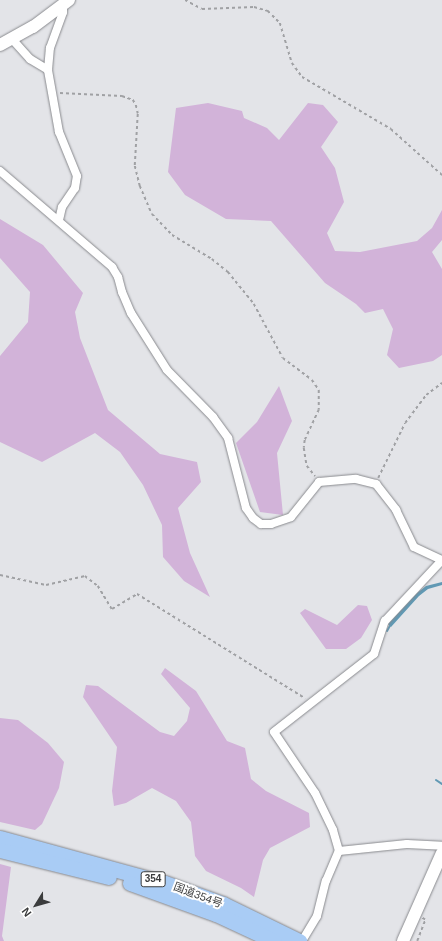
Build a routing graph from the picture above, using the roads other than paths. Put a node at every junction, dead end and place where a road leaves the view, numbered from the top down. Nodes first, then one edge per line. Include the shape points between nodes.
1 (66, 3) edge
2 (12, 39) junction
3 (0, 45) edge
4 (48, 70) junction
5 (0, 171) edge
6 (59, 220) junction
7 (442, 560) edge
8 (0, 838) edge
9 (442, 846) edge
10 (0, 850) edge
11 (339, 851) junction
12 (442, 853) edge
13 (274, 941) edge
14 (301, 941) edge
15 (403, 941) edge

1 - 2 main road
1 - 4 street via 50,48
2 - 3 main road
2 - 4 street via 30,59
4 - 6 street via 59,132 76,174 75,188 62,207
5 - 6 street
6 - 7 street via 112,267 131,313 167,370 213,417 228,438 246,508 253,518 261,524 272,524 292,517 319,482 356,479 376,484 396,510 414,547
7 - 11 street via 385,621 374,654 274,732 315,793 333,830
8 - 14 highway, 国道354号 / 354 via 165,883 223,904
9 - 11 street via 407,844
10 - 13 highway, 国道354号 / 354 via 115,878 162,893
11 - 14 street via 326,881 313,927
12 - 15 main road

